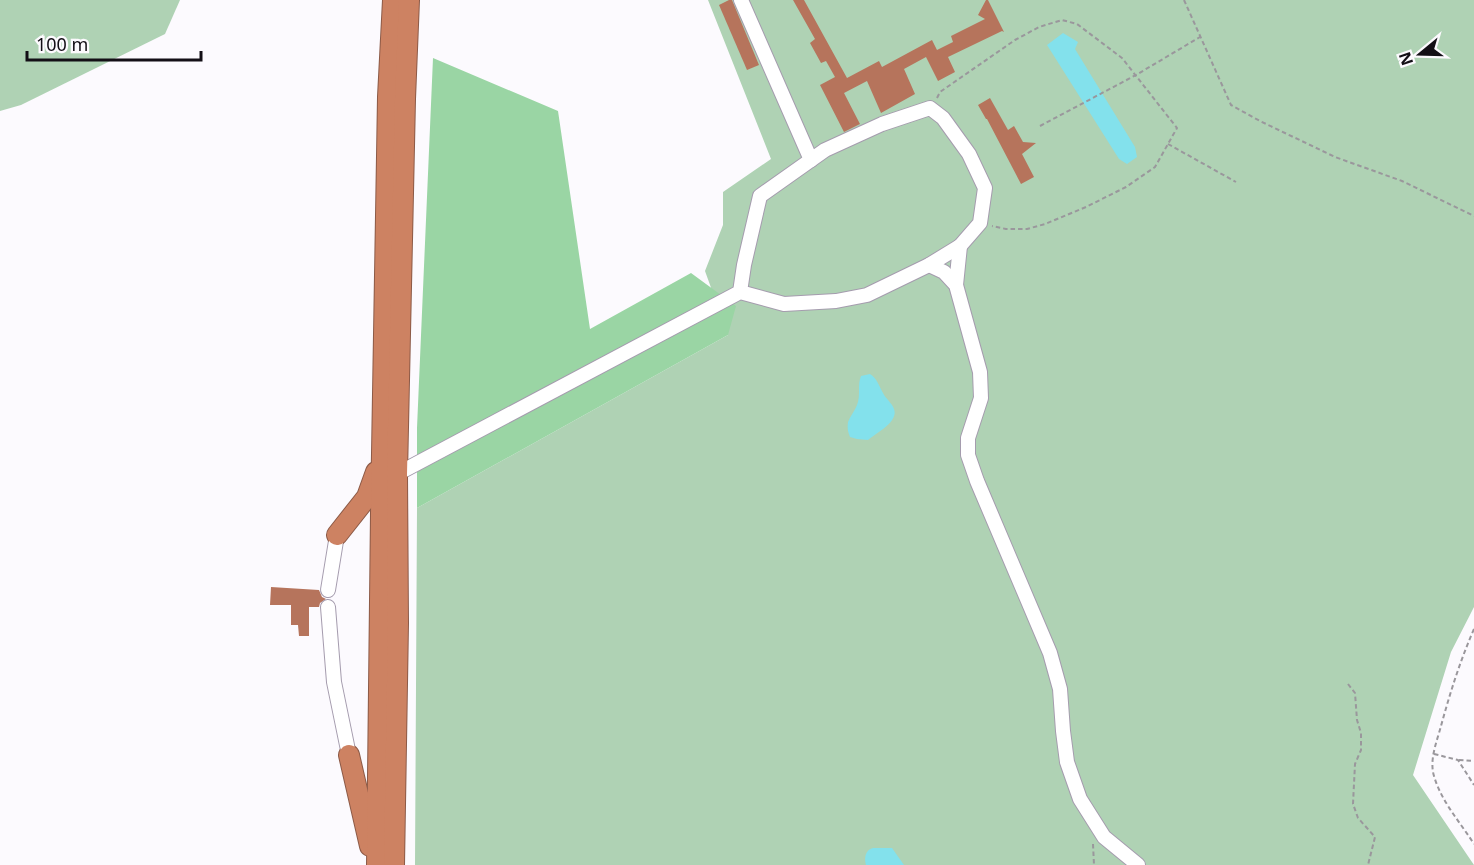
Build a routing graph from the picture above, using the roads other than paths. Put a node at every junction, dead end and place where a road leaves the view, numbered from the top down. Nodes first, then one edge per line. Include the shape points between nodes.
1 (393, 0) edge
2 (410, 0) edge
3 (741, 0) edge
4 (811, 160) junction
5 (960, 246) junction
6 (929, 266) junction
7 (956, 285) junction
8 (740, 291) junction
9 (382, 455) junction
10 (398, 474) junction
11 (337, 535) joint
12 (328, 590) dead end
13 (328, 607) dead end
14 (349, 755) joint
15 (376, 865) edge
16 (394, 865) edge
17 (1138, 865) edge

1 - 9 highway via 387,109
2 - 10 highway
3 - 4 street
4 - 5 street via 882,124 930,108 943,118 969,154 985,188 980,223
4 - 8 street via 760,196
5 - 6 street
5 - 7 street
6 - 7 street via 944,272
6 - 8 street via 867,295 836,301 784,304
7 - 17 street via 980,372 981,398 968,438 968,455 1050,653 1060,689 1067,762 1080,799 1104,837
8 - 10 street
9 - 11 highway via 367,497
9 - 15 highway
10 - 16 highway
11 - 12 street
13 - 14 street via 334,682
14 - 15 highway

